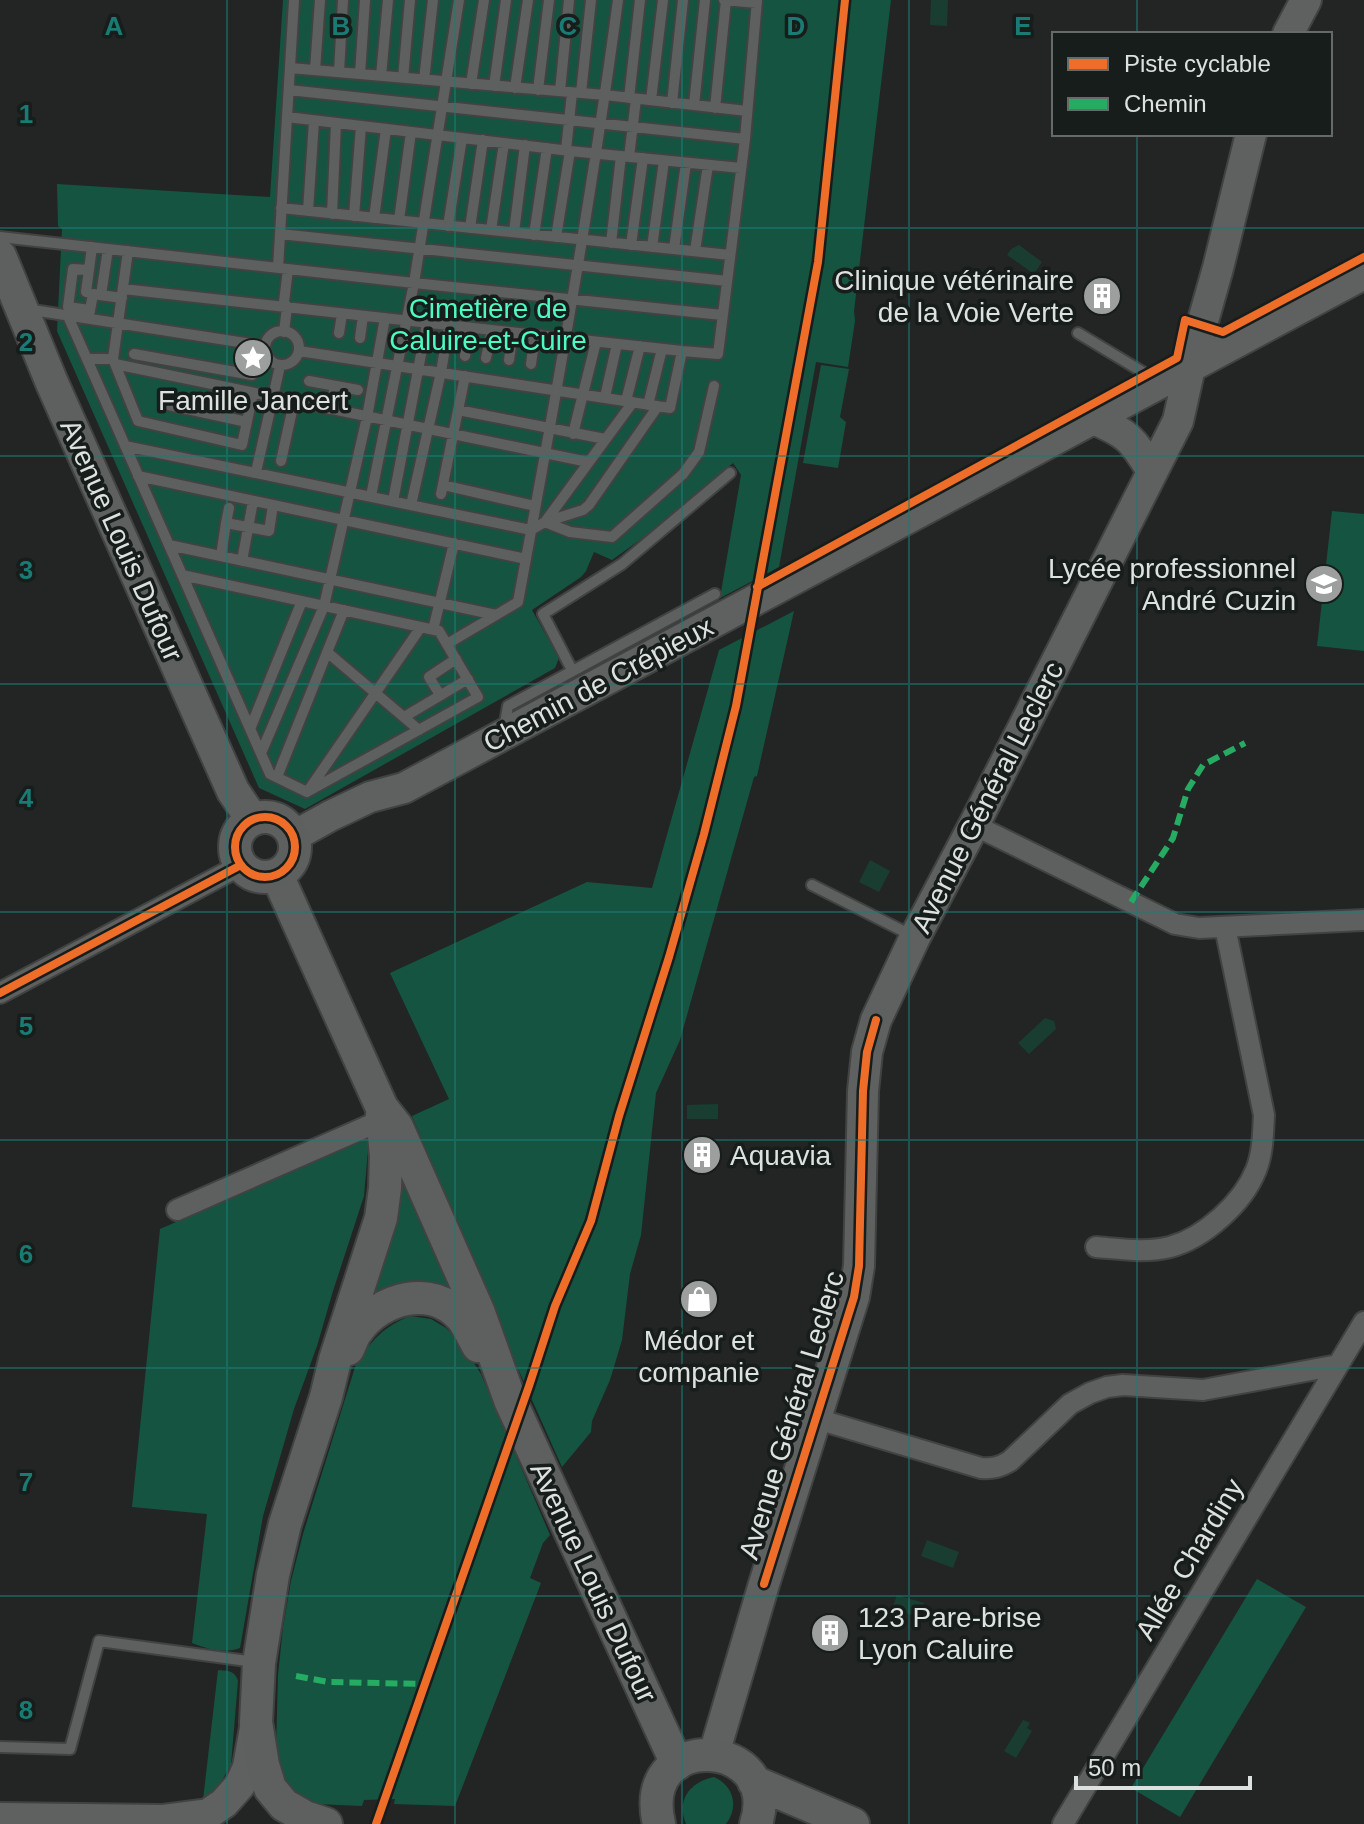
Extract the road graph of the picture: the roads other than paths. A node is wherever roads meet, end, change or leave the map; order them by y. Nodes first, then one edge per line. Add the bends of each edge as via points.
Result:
1 (294, 0) edge
2 (320, 0) edge
3 (343, 0) edge
4 (365, 0) edge
5 (388, 0) edge
6 (410, 0) edge
7 (433, 0) edge
8 (459, 0) edge
9 (484, 0) edge
10 (506, 0) edge
11 (528, 0) edge
12 (549, 0) edge
13 (569, 0) edge
14 (591, 0) edge
15 (618, 0) edge
16 (640, 0) edge
17 (663, 0) edge
18 (683, 0) edge
19 (705, 0) edge
20 (725, 0) edge
21 (1306, 0) edge
22 (757, 2) edge
23 (1289, 32) edge
24 (290, 68) junction
25 (315, 70) junction
26 (339, 72) junction
27 (360, 74) junction
28 (381, 76) junction
29 (403, 78) junction
30 (424, 80) junction
31 (446, 82) junction
32 (471, 84) junction
33 (494, 86) junction
34 (515, 88) junction
35 (289, 90) junction
36 (538, 90) junction
37 (560, 91) junction
38 (576, 93) junction
39 (605, 95) junction
40 (633, 99) junction
41 (651, 100) junction
42 (672, 103) junction
43 (694, 105) junction
44 (442, 106) junction
45 (715, 108) junction
46 (747, 111) junction
47 (287, 117) junction
48 (569, 120) junction
49 (314, 121) junction
50 (336, 123) junction
51 (601, 123) junction
52 (361, 126) junction
53 (633, 127) junction
54 (386, 129) junction
55 (411, 132) junction
56 (437, 136) junction
57 (1251, 136) edge
58 (462, 138) junction
59 (745, 139) junction
60 (483, 140) junction
61 (504, 143) junction
62 (525, 145) junction
63 (547, 148) junction
64 (568, 150) junction
65 (596, 154) junction
66 (625, 157) junction
67 (643, 158) junction
68 (664, 161) junction
69 (686, 163) junction
70 (708, 165) junction
71 (741, 168) junction
72 (281, 208) junction
73 (308, 211) junction
74 (332, 214) junction
75 (354, 216) junction
76 (374, 218) junction
77 (399, 220) junction
78 (423, 223) junction
79 (448, 226) junction
80 (470, 228) junction
81 (491, 230) junction
82 (514, 232) junction
83 (280, 234) junction
84 (534, 235) junction
85 (0, 237) edge
86 (556, 237) junction
87 (582, 240) junction
88 (611, 243) junction
89 (631, 245) junction
90 (92, 247) junction
91 (652, 247) junction
92 (419, 248) junction
93 (108, 249) junction
94 (674, 249) junction
95 (128, 251) junction
96 (695, 251) junction
97 (730, 255) junction
98 (0, 256) edge
99 (578, 265) junction
100 (283, 269) junction
101 (89, 270) junction
102 (1364, 274) edge
103 (727, 281) junction
104 (414, 283) junction
105 (70, 290) junction
106 (93, 294) junction
107 (122, 294) junction
108 (572, 299) junction
109 (287, 307) junction
110 (22, 308) junction
111 (67, 314) junction
112 (90, 314) junction
113 (342, 314) junction
114 (722, 315) junction
115 (363, 316) junction
116 (385, 318) junction
117 (407, 321) junction
118 (118, 323) junction
119 (427, 323) junction
120 (449, 325) junction
121 (470, 328) junction
122 (492, 330) junction
123 (284, 332) junction
124 (339, 333) dead end
125 (513, 333) junction
126 (1078, 333) dead end
127 (535, 335) junction
128 (360, 338) dead end
129 (566, 338) junction
130 (596, 342) junction
131 (617, 344) junction
132 (265, 346) junction
133 (640, 346) junction
134 (662, 349) junction
135 (299, 351) junction
136 (682, 351) junction
137 (134, 354) dead end
138 (465, 356) dead end
139 (486, 358) dead end
140 (87, 359) junction
141 (509, 360) dead end
142 (114, 361) junction
143 (377, 363) junction
144 (531, 364) dead end
145 (280, 366) junction
146 (398, 366) junction
147 (1190, 367) junction
148 (217, 369) junction
149 (418, 369) junction
150 (441, 372) junction
151 (252, 375) dead end
152 (465, 376) junction
153 (309, 381) dead end
154 (1161, 383) junction
155 (214, 385) junction
156 (335, 386) junction
157 (714, 386) dead end
158 (358, 390) dead end
159 (557, 390) junction
160 (253, 393) junction
161 (583, 394) junction
162 (273, 397) junction
163 (605, 397) junction
164 (294, 402) junction
165 (630, 402) junction
166 (169, 405) dead end
167 (653, 405) junction
168 (330, 409) junction
169 (458, 410) junction
170 (367, 417) junction
171 (1093, 419) junction
172 (387, 421) junction
173 (247, 422) junction
174 (407, 425) junction
175 (428, 429) junction
176 (265, 430) junction
177 (550, 430) junction
178 (453, 434) junction
179 (573, 434) junction
180 (287, 436) junction
181 (605, 439) junction
182 (125, 446) junction
183 (545, 453) junction
184 (281, 461) dead end
185 (588, 462) junction
186 (1152, 471) junction
187 (256, 472) junction
188 (730, 473) dead end
189 (138, 476) junction
190 (350, 492) junction
191 (371, 496) junction
192 (253, 501) junction
193 (393, 501) junction
194 (273, 505) junction
195 (411, 505) junction
196 (535, 506) junction
197 (229, 508) dead end
198 (344, 520) junction
199 (545, 522) junction
200 (226, 523) junction
201 (248, 527) junction
202 (531, 530) junction
203 (454, 543) junction
204 (169, 545) junction
205 (221, 556) junction
206 (526, 559) junction
207 (242, 561) junction
208 (182, 575) junction
209 (331, 580) junction
210 (715, 594) dead end
211 (302, 601) junction
212 (439, 603) junction
213 (324, 606) junction
214 (344, 610) junction
215 (496, 615) junction
216 (427, 628) junction
217 (447, 644) junction
218 (327, 652) junction
219 (456, 659) junction
220 (572, 670) junction
221 (468, 679) junction
222 (375, 693) junction
223 (440, 695) junction
224 (404, 717) junction
225 (250, 729) junction
226 (419, 730) junction
227 (503, 735) junction
228 (261, 753) junction
229 (277, 777) junction
230 (307, 792) junction
231 (252, 819) junction
232 (974, 825) junction
233 (294, 836) junction
234 (241, 865) junction
235 (277, 875) junction
236 (812, 885) dead end
237 (1364, 920) edge
238 (1225, 927) junction
239 (915, 937) junction
240 (0, 993) edge
241 (382, 1114) junction
242 (177, 1210) dead end
243 (1096, 1247) dead end
244 (1364, 1322) edge
245 (1338, 1365) junction
246 (326, 1397) junction
247 (510, 1400) junction
248 (817, 1419) junction
249 (259, 1663) junction
250 (256, 1722) junction
251 (0, 1747) edge
252 (714, 1754) junction
253 (677, 1764) junction
254 (754, 1782) junction
255 (0, 1818) edge
256 (44, 1821) edge
257 (763, 1821) edge
258 (169, 1822) edge
259 (326, 1824) edge
260 (659, 1824) edge
261 (853, 1824) edge
262 (1063, 1824) edge

1 - 24 lane
2 - 25 lane
3 - 26 lane
4 - 27 lane
5 - 28 lane
6 - 29 lane
7 - 30 lane
8 - 31 lane
9 - 32 lane
10 - 33 lane
11 - 34 lane
12 - 36 lane
13 - 37 lane
14 - 38 lane
15 - 39 lane
16 - 40 lane
17 - 41 lane
18 - 42 lane
19 - 43 lane
20 - 22 lane
20 - 45 lane
21 - 23 main road
22 - 46 lane
24 - 25 lane
24 - 35 lane
25 - 26 lane
26 - 27 lane
27 - 28 lane
28 - 29 lane
29 - 30 lane
30 - 31 lane
31 - 32 lane
31 - 44 lane
32 - 33 lane
33 - 34 lane
34 - 36 lane
35 - 44 lane
35 - 47 lane
36 - 37 lane
37 - 38 lane
38 - 39 lane
38 - 48 lane
39 - 40 lane
39 - 51 lane
40 - 41 lane
40 - 53 lane
41 - 42 lane
42 - 43 lane
43 - 45 lane
44 - 48 lane
44 - 56 lane
45 - 46 lane
46 - 59 lane
47 - 49 lane
47 - 72 lane
48 - 51 lane
48 - 64 lane
49 - 50 lane
49 - 73 lane
50 - 52 lane
50 - 74 lane
51 - 53 lane
51 - 65 lane
52 - 54 lane
52 - 75 lane
53 - 59 lane
53 - 66 lane
54 - 55 lane
54 - 76 lane
55 - 56 lane
55 - 77 lane
56 - 58 lane
56 - 78 lane
57 - 147 main road, Avenue Général Leclerc
58 - 60 lane
58 - 79 lane
59 - 71 lane
60 - 61 lane
60 - 80 lane
61 - 62 lane
61 - 81 lane
62 - 63 lane
62 - 82 lane
63 - 64 lane
63 - 84 lane
64 - 65 lane
64 - 86 lane
65 - 66 lane
65 - 87 lane
66 - 67 lane
66 - 88 lane
67 - 68 lane
67 - 89 lane
68 - 69 lane
68 - 91 lane
69 - 70 lane
69 - 94 lane
70 - 71 lane
70 - 96 lane
71 - 97 lane
72 - 73 lane
72 - 83 lane
73 - 74 lane
74 - 75 lane
75 - 76 lane
76 - 77 lane
77 - 78 lane
78 - 79 lane
78 - 92 lane
79 - 80 lane
80 - 81 lane
81 - 82 lane
82 - 84 lane
83 - 92 lane
83 - 100 lane
84 - 86 lane
85 - 90 lane
86 - 87 lane
87 - 88 lane
87 - 99 lane
88 - 89 lane
89 - 91 lane
90 - 93 lane
90 - 101 lane
91 - 94 lane
92 - 99 lane
92 - 104 lane
93 - 95 lane
93 - 106 lane
94 - 96 lane
95 - 100 lane
95 - 107 lane
96 - 97 lane
97 - 103 lane
98 - 110 main road, Avenue Louis Dufour
99 - 103 lane
99 - 108 lane
100 - 104 lane
100 - 109 lane
101 - 105 lane via 73,269
101 - 106 lane
102 - 147 main road, Chemin de Crépieux
103 - 114 lane
104 - 108 lane
104 - 117 lane
105 - 106 lane
105 - 112 lane via 68,307
106 - 107 lane
106 - 112 lane
107 - 109 lane
107 - 118 lane
108 - 114 lane
108 - 129 lane
109 - 113 lane
109 - 123 lane
110 - 111 lane
110 - 231 main road, Avenue Louis Dufour via 233,791
111 - 112 lane
111 - 140 lane
112 - 118 lane
113 - 115 lane
113 - 124 lane
114 - 136 lane via 718,354
115 - 116 lane
115 - 128 lane
116 - 117 lane
116 - 143 lane
117 - 119 lane
117 - 146 lane
118 - 132 lane
118 - 142 lane
119 - 120 lane
119 - 149 lane
120 - 121 lane
120 - 150 lane
121 - 122 lane
121 - 138 lane
122 - 125 lane
122 - 139 lane
123 - 132 lane via 269,337
123 - 135 lane via 297,340
125 - 127 lane
125 - 141 lane
126 - 154 lane
127 - 129 lane
127 - 144 lane
129 - 130 lane
129 - 159 lane
130 - 131 lane
130 - 161 lane
131 - 133 lane
131 - 163 lane
132 - 145 lane via 267,357
133 - 134 lane
133 - 165 lane
134 - 136 lane
134 - 167 lane
135 - 143 lane
135 - 145 lane via 295,360
136 - 167 lane via 670,408
137 - 148 lane
140 - 142 lane
140 - 182 lane
142 - 155 lane
142 - 173 lane via 138,421 242,445
143 - 146 lane
143 - 170 lane
145 - 162 lane
146 - 149 lane
146 - 172 lane
147 - 154 main road, Chemin de Crépieux
147 - 186 main road, Avenue Général Leclerc via 1178,421
148 - 151 lane
148 - 155 lane
149 - 150 lane
149 - 174 lane
150 - 152 lane
150 - 175 lane
152 - 159 lane
152 - 169 lane
153 - 156 lane
154 - 171 main road, Chemin de Crépieux
155 - 160 lane
156 - 158 lane
156 - 168 lane
157 - 199 lane via 699,452 683,474 612,537 570,532
159 - 161 lane
159 - 177 lane
160 - 162 lane
160 - 173 lane
161 - 163 lane
161 - 179 lane
162 - 164 lane
162 - 176 lane
163 - 165 lane
164 - 168 lane
164 - 180 lane
165 - 167 lane
165 - 181 lane
166 - 173 lane
167 - 199 lane via 589,505
168 - 170 lane
169 - 177 lane
169 - 178 lane
170 - 172 lane
170 - 190 lane
171 - 186 main road via 1136,445
171 - 227 main road, Chemin de Crépieux
172 - 174 lane
172 - 191 lane
174 - 175 lane
174 - 193 lane
175 - 178 lane
175 - 195 lane
176 - 180 lane
176 - 187 lane
177 - 179 lane
177 - 183 lane
178 - 183 lane
178 - 196 lane via 442,490
179 - 181 lane
180 - 184 lane
181 - 185 lane
182 - 187 lane
182 - 189 lane
183 - 185 lane
183 - 196 lane
185 - 199 lane
186 - 232 main road, Avenue Général Leclerc
187 - 190 lane
188 - 220 lane via 622,564 543,614
189 - 192 lane
189 - 204 lane
190 - 191 lane
190 - 198 lane
191 - 193 lane
192 - 194 lane
192 - 201 lane
193 - 195 lane
194 - 198 lane
194 - 201 lane via 269,531
195 - 202 lane
196 - 202 lane
197 - 200 lane
198 - 203 lane
198 - 209 lane
199 - 202 lane
200 - 201 lane
200 - 205 lane
201 - 207 lane
202 - 206 lane
203 - 206 lane
203 - 212 lane
204 - 205 lane
204 - 208 lane
205 - 207 lane
206 - 215 lane via 518,602
207 - 209 lane
208 - 211 lane
208 - 225 lane
209 - 212 lane
209 - 213 lane
210 - 220 lane
211 - 213 lane
211 - 225 lane
212 - 215 lane
212 - 216 lane
213 - 214 lane
213 - 228 lane
214 - 216 lane
214 - 218 lane
215 - 217 lane
216 - 217 lane via 439,631
216 - 222 lane
217 - 219 lane
218 - 222 lane
218 - 229 lane
219 - 221 lane
219 - 223 lane via 429,677
220 - 227 lane via 508,706
221 - 223 lane
221 - 226 lane via 478,697
222 - 224 lane
222 - 230 lane
223 - 224 lane
224 - 226 lane
225 - 228 lane
226 - 230 lane
227 - 233 main road, Chemin de Crépieux via 404,788 370,797
228 - 229 lane via 270,774
229 - 230 lane
231 - 233 main road via 281,820
231 - 234 main road via 235,840
232 - 238 street via 1175,924
232 - 239 main road, Avenue Général Leclerc
233 - 235 main road via 295,854
234 - 235 main road via 257,876
234 - 240 street
235 - 241 main road
236 - 239 lane
237 - 238 street
238 - 243 street via 1264,1115 1256,1171 1225,1215 1200,1234 1171,1247
239 - 248 main road, Avenue Général Leclerc via 876,1020 867,1052 859,1266 846,1329
241 - 242 street
241 - 246 main road via 386,1156 381,1218
241 - 247 main road via 397,1127 479,1313
244 - 245 street, Allée Chardiny
245 - 248 street via 1203,1390 1107,1387 1070,1404 1010,1461 991,1469
245 - 262 street, Allée Chardiny
246 - 247 main road via 356,1332 392,1302 411,1297 430,1299 461,1318
246 - 249 main road via 285,1524
247 - 253 main road, Avenue Louis Dufour
248 - 252 main road, Avenue Général Leclerc
249 - 250 main road
249 - 251 lane via 99,1641 70,1749
250 - 258 main road via 240,1785 208,1814
250 - 259 main road via 270,1788 284,1805
252 - 253 main road
252 - 254 main road via 730,1758
253 - 260 main road via 658,1792
254 - 257 main road
254 - 261 main road
255 - 256 main road
256 - 258 main road

